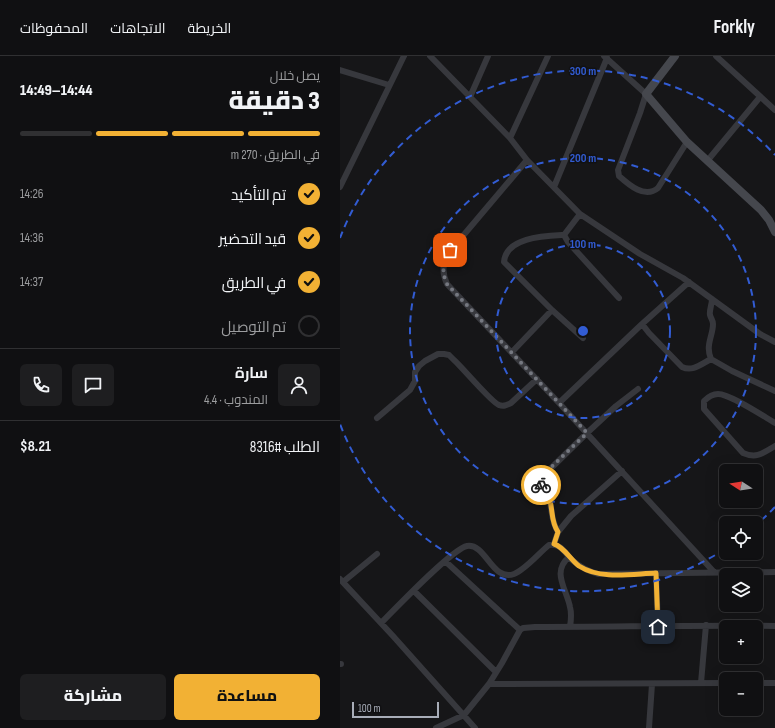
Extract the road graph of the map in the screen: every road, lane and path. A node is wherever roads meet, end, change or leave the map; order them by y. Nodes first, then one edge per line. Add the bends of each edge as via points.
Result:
1 (404, 56) edge
2 (488, 56) edge
3 (548, 56) edge
4 (675, 56) edge
5 (716, 56) edge
6 (433, 57) edge
7 (606, 57) edge
8 (340, 70) edge
9 (389, 85) junction
10 (646, 94) junction
11 (470, 97) junction
12 (760, 97) junction
13 (775, 110) edge
14 (510, 138) junction
15 (686, 142) junction
16 (527, 160) junction
17 (708, 160) junction
18 (340, 187) edge
19 (554, 187) junction
20 (580, 214) junction
21 (775, 232) edge
22 (564, 235) junction
23 (688, 282) junction
24 (619, 298) dead end
25 (712, 299) junction
26 (552, 310) junction
27 (642, 324) junction
28 (583, 338) dead end
29 (775, 342) edge
30 (512, 352) junction
31 (711, 359) junction
32 (537, 379) junction
33 (638, 389) dead end
34 (775, 391) edge
35 (559, 402) junction
36 (377, 418) dead end
37 (775, 423) edge
38 (587, 433) junction
39 (775, 446) edge
40 (622, 471) junction
41 (558, 532) junction
42 (554, 544) junction
43 (376, 554) dead end
44 (569, 557) junction
45 (445, 561) junction
46 (714, 572) junction
47 (775, 572) edge
48 (656, 573) junction
49 (342, 581) edge
50 (414, 591) junction
51 (381, 623) junction
52 (706, 625) junction
53 (775, 626) edge
54 (570, 627) junction
55 (658, 627) junction
56 (520, 630) junction
57 (496, 672) junction
58 (702, 683) junction
59 (719, 683) edge
60 (763, 683) edge
61 (775, 683) edge
62 (489, 684) junction
63 (652, 684) junction
64 (464, 715) junction
65 (436, 728) edge
66 (475, 728) edge
67 (649, 728) edge

1 - 9 street
2 - 11 street
3 - 14 street
4 - 10 street
5 - 12 street
6 - 11 street
7 - 10 street
7 - 19 street
8 - 9 street
9 - 18 street
10 - 15 street
10 - 15 street via 618,170 619,176 641,191 652,192 658,188
11 - 14 street
12 - 13 street
12 - 17 street
14 - 16 street
15 - 17 street
16 - 19 street
16 - 30 street via 450,250 444,264 447,284
17 - 21 street via 761,210
19 - 20 street
20 - 22 street
20 - 23 street
22 - 24 street
22 - 26 street via 523,241 512,247 504,262
23 - 25 street
23 - 27 street
25 - 29 street
25 - 31 street via 710,313 713,325 708,351
26 - 28 street
26 - 30 street
27 - 31 street via 682,367 694,368
27 - 35 street
30 - 32 street
31 - 34 street
32 - 35 street
32 - 36 street via 511,403 506,406 498,405 454,360 438,354 419,366 410,390
33 - 38 street
35 - 38 street
37 - 39 street via 723,395 712,395 704,400 704,409 743,453 752,457
38 - 40 street
38 - 41 street via 540,479 540,484 550,500 552,519
40 - 41 street via 571,516
40 - 46 street
41 - 42 street
42 - 44 street
42 - 45 street via 514,574 502,573 478,548 472,546 462,548
43 - 49 street
44 - 48 street via 587,571 598,574
44 - 54 street via 562,564 560,575 570,608
45 - 50 street
45 - 56 street
46 - 47 street
46 - 48 street
48 - 55 street
49 - 51 street
50 - 51 street
50 - 57 street
51 - 64 street
52 - 53 street
52 - 55 street
52 - 58 street
54 - 55 street
54 - 56 street via 535,627
56 - 57 street
57 - 62 street
58 - 59 street
58 - 63 street
60 - 61 street
62 - 63 street
62 - 64 street
63 - 67 street
64 - 65 street
64 - 66 street

